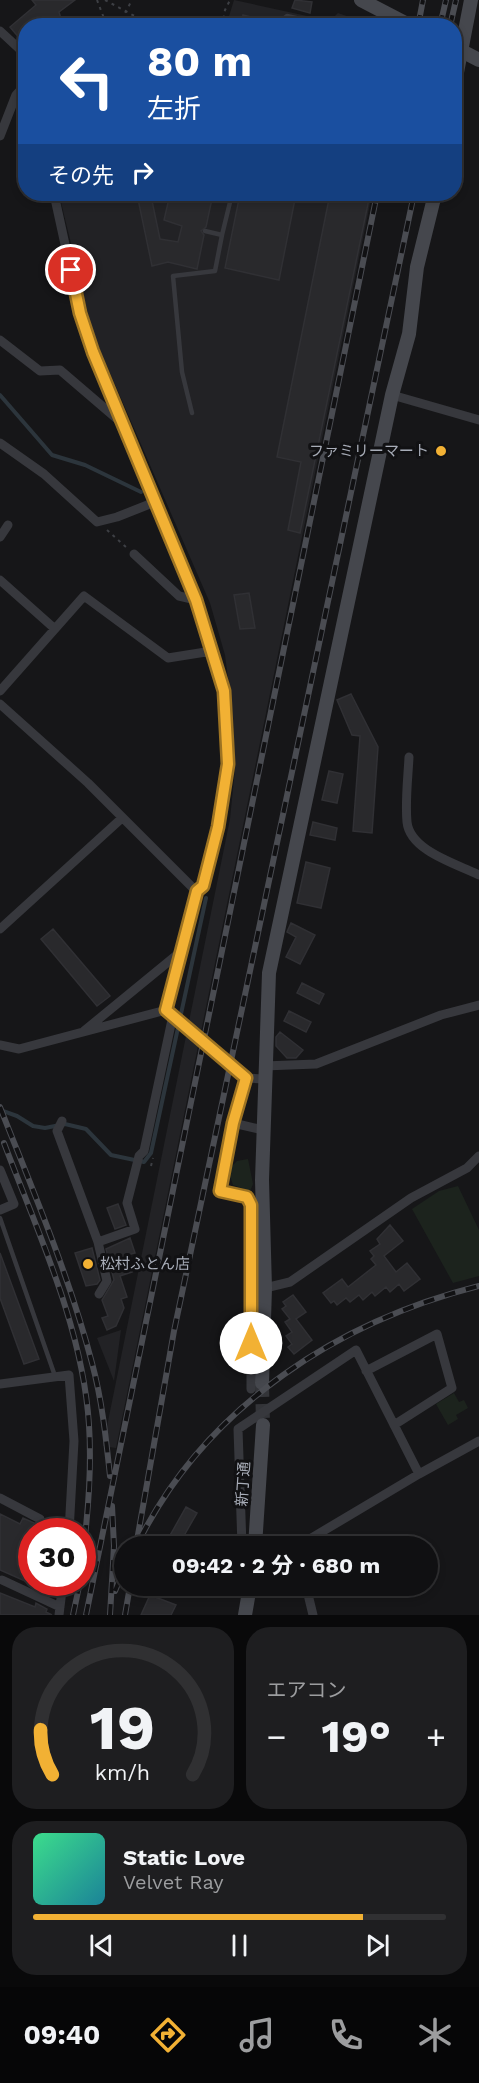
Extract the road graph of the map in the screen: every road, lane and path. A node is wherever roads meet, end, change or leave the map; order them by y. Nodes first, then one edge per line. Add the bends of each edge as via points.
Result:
1 (98, 0) edge
2 (105, 0) edge
3 (132, 0) edge
4 (230, 0) edge
5 (361, 0) edge
6 (471, 0) edge
7 (126, 11) junction
8 (104, 18) edge
9 (122, 18) edge
10 (139, 18) edge
11 (224, 18) edge
12 (395, 18) edge
13 (0, 31) edge
14 (18, 47) edge
15 (462, 47) edge
16 (462, 51) edge
17 (479, 60) edge
18 (18, 94) edge
19 (0, 136) edge
20 (56, 201) edge
21 (230, 201) edge
22 (433, 201) edge
23 (205, 231) dead end
24 (222, 235) junction
25 (0, 340) edge
26 (392, 395) junction
27 (192, 413) dead end
28 (479, 420) edge
29 (123, 424) junction
30 (0, 443) edge
31 (155, 502) junction
32 (97, 522) junction
33 (8, 525) dead end
34 (0, 537) edge
35 (134, 554) joint
36 (0, 580) edge
37 (196, 600) junction
38 (55, 629) junction
39 (212, 651) junction
40 (0, 691) edge
41 (0, 704) edge
42 (409, 757) dead end
43 (122, 818) junction
44 (479, 876) edge
45 (197, 891) junction
46 (0, 929) edge
47 (184, 949) junction
48 (479, 1005) edge
49 (170, 1012) junction
50 (82, 1033) junction
51 (0, 1045) edge
52 (264, 1073) junction
53 (246, 1078) junction
54 (62, 1120) dead end
55 (233, 1123) junction
56 (263, 1130) junction
57 (479, 1156) edge
58 (0, 1170) edge
59 (0, 1210) edge
60 (0, 1218) edge
61 (98, 1242) junction
62 (265, 1288) junction
63 (99, 1294) dead end
64 (366, 1371) junction
65 (55, 1376) junction
66 (0, 1384) edge
67 (256, 1386) joint
68 (263, 1425) tunnel mouth
69 (394, 1425) junction
70 (479, 1441) edge
71 (419, 1474) junction
72 (0, 1498) edge
73 (36, 1518) edge
74 (70, 1518) edge
75 (242, 1536) edge
76 (256, 1536) edge
77 (315, 1536) edge
78 (2, 1580) dead end
79 (61, 1596) edge
80 (248, 1596) edge
81 (308, 1596) edge
82 (59, 1611) edge
83 (245, 1615) edge
84 (313, 1615) edge

1 - 8 path
2 - 7 path
3 - 7 path
4 - 11 path
5 - 12 street
6 - 15 street
7 - 9 path
7 - 10 path
13 - 14 street
16 - 17 street, bridge
18 - 19 street
20 - 29 street via 80,313
21 - 24 lane
22 - 26 street via 417,267 409,333
23 - 24 lane
24 - 27 lane via 215,271 173,276 182,372
25 - 29 street via 40,371 60,370
26 - 28 street
26 - 52 street via 269,973
29 - 31 street
30 - 32 street via 44,474
31 - 32 street
31 - 37 street
32 - 35 path
33 - 34 street
35 - 37 street via 179,596
36 - 38 street
37 - 39 street
38 - 39 street via 84,596 168,658
38 - 40 street
39 - 45 street via 224,691 228,764 218,827 203,886
41 - 43 street
42 - 44 street via 407,824 413,838
43 - 45 street
43 - 46 street
45 - 47 street
47 - 49 street
47 - 50 street
48 - 52 street via 441,1014 316,1064
49 - 50 street
49 - 53 street
49 - 61 street via 144,1152 127,1203 135,1229
50 - 51 street via 19,1049
52 - 53 street
52 - 56 street
53 - 55 street
54 - 61 street via 57,1131
55 - 56 street
55 - 67 street via 220,1191 247,1197 251,1205
56 - 62 street
57 - 62 street via 467,1168 411,1198 290,1282
58 - 59 street via 14,1204
60 - 65 lane
61 - 63 street via 107,1281
62 - 67 street
64 - 69 street
64 - 69 street via 437,1334 452,1388
64 - 75 street via 356,1350 238,1429
65 - 66 street
65 - 74 street via 69,1376 73,1401
68 - 76 street, 新丁通
69 - 71 street
70 - 71 street
71 - 77 street
72 - 73 street
78 - 82 street
79 - 82 street
80 - 83 street
81 - 84 street

